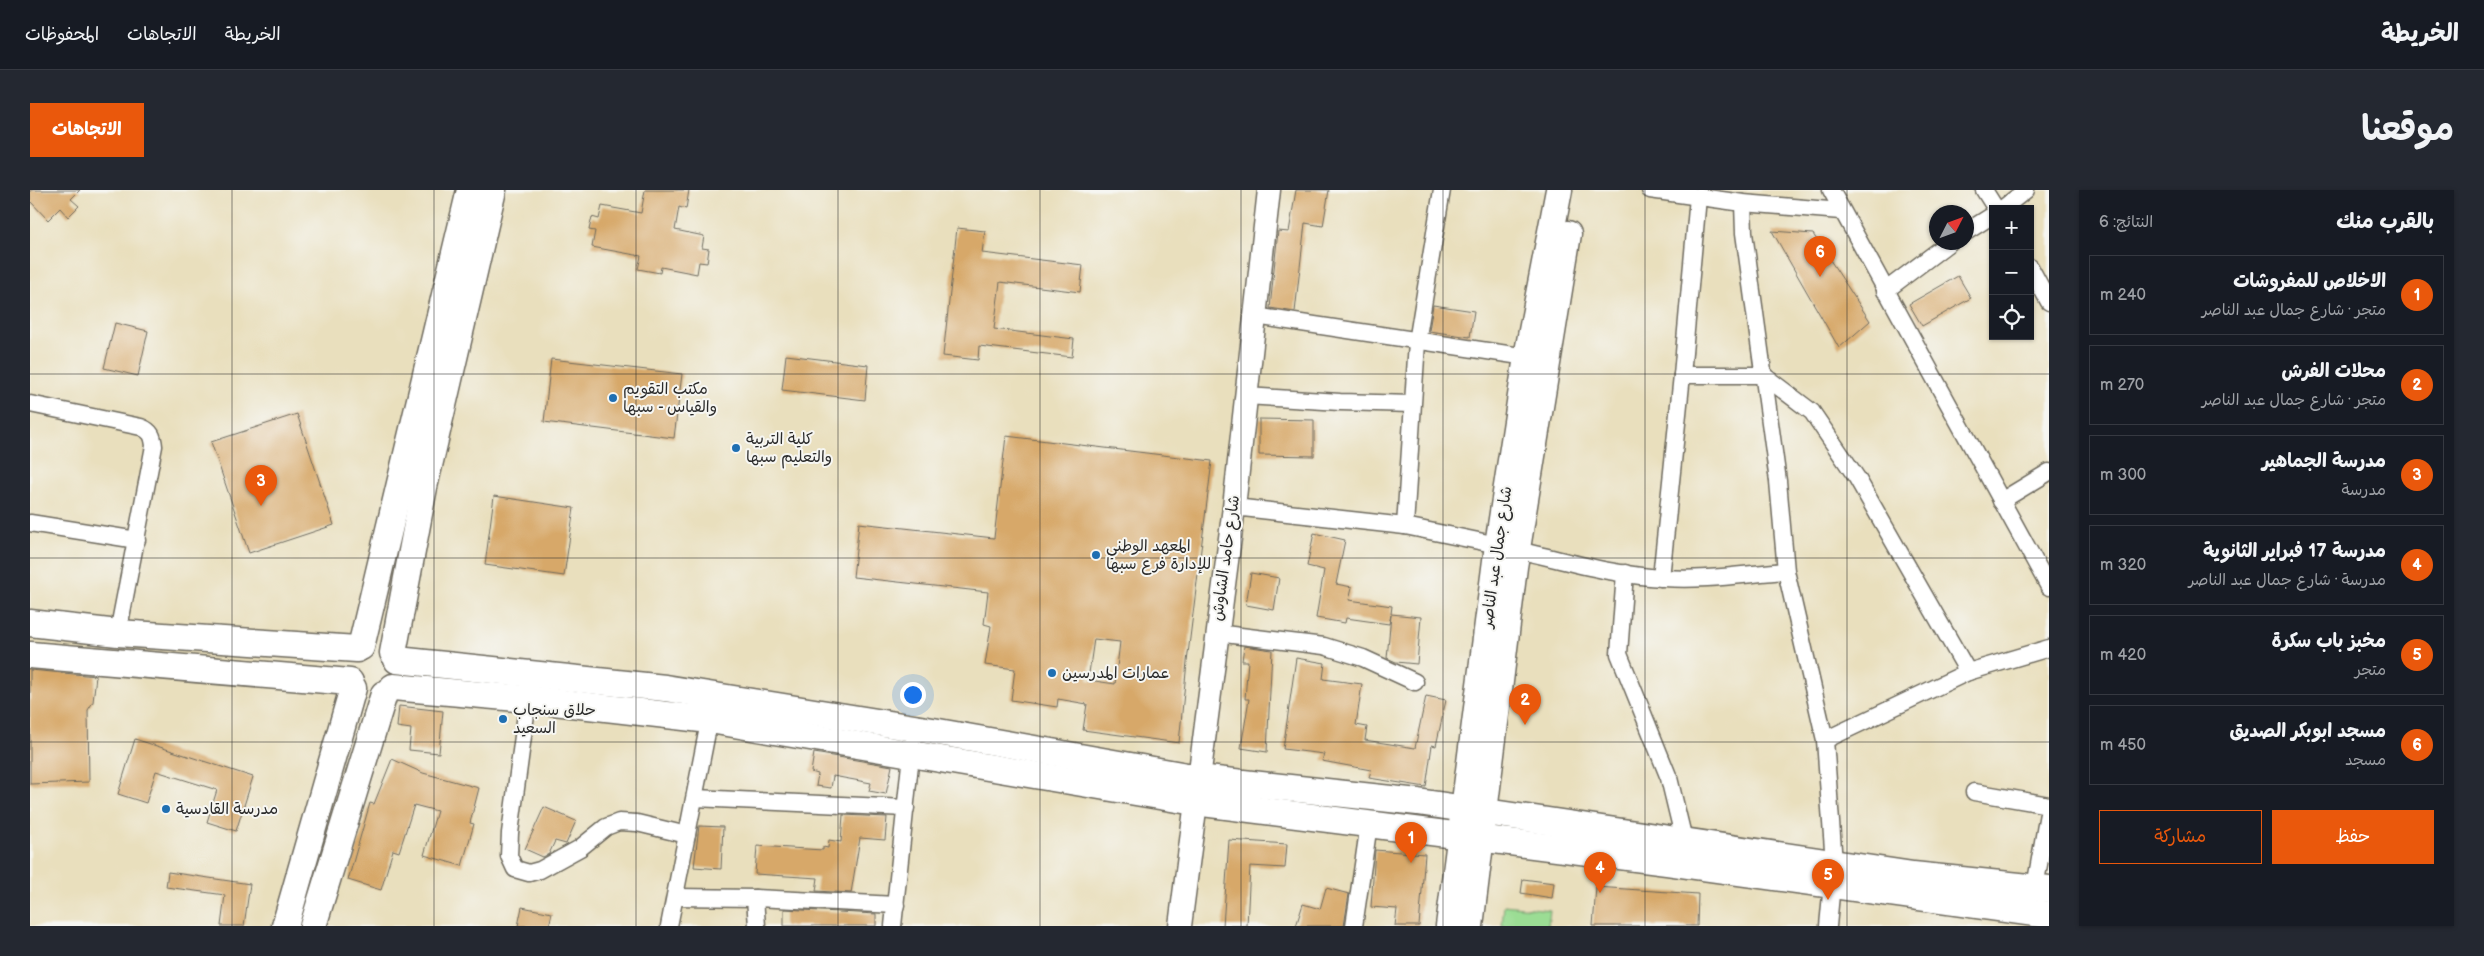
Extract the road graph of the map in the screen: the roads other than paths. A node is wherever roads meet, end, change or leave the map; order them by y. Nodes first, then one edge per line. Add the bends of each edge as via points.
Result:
1 (470, 190) edge
2 (493, 190) edge
3 (1270, 190) edge
4 (1442, 190) edge
5 (1559, 190) edge
6 (1576, 190) edge
7 (1650, 190) edge
8 (1831, 190) edge
9 (1984, 190) edge
10 (2026, 190) edge
11 (1681, 192) edge
12 (1698, 197) junction
13 (1743, 203) junction
14 (1993, 205) edge
15 (2007, 205) edge
16 (1841, 211) junction
17 (1989, 218) edge
18 (1974, 227) edge
19 (1940, 250) edge
20 (2034, 274) edge
21 (1886, 292) junction
22 (2049, 302) edge
23 (1255, 316) junction
24 (1417, 342) junction
25 (1527, 358) junction
26 (1682, 375) junction
27 (1763, 376) junction
28 (1246, 396) junction
29 (30, 404) edge
30 (1412, 404) junction
31 (2049, 472) edge
32 (2001, 501) junction
33 (1234, 507) junction
34 (30, 523) edge
35 (1404, 526) junction
36 (137, 540) junction
37 (1507, 548) junction
38 (1786, 571) junction
39 (1625, 573) junction
40 (1661, 578) junction
41 (2049, 587) edge
42 (30, 623) edge
43 (118, 633) junction
44 (1216, 633) junction
45 (359, 648) junction
46 (2049, 648) edge
47 (30, 655) edge
48 (395, 657) junction
49 (1968, 672) junction
50 (1415, 682) dead end
51 (351, 685) junction
52 (389, 691) junction
53 (528, 699) junction
54 (712, 708) junction
55 (913, 740) junction
56 (1825, 740) junction
57 (1196, 790) junction
58 (1974, 792) dead end
59 (695, 798) junction
60 (2049, 807) edge
61 (906, 808) junction
62 (1474, 810) junction
63 (1369, 824) junction
64 (687, 835) junction
65 (1471, 836) junction
66 (1684, 840) junction
67 (1834, 875) junction
68 (2042, 888) edge
69 (675, 897) junction
70 (755, 898) junction
71 (896, 905) junction
72 (2049, 915) edge
73 (285, 926) edge
74 (313, 926) edge
75 (669, 926) edge
76 (757, 926) edge
77 (894, 926) edge
78 (1180, 926) edge
79 (1354, 926) edge
80 (1449, 926) edge
81 (1470, 926) edge
82 (1828, 926) edge

1 - 45 main road
2 - 48 main road via 424,487
3 - 23 street, شارع حامد الشاوش
4 - 24 street
5 - 25 main road, شارع جمال عبد الناصر
6 - 37 main road, شارع جمال عبد الناصر
7 - 11 street
8 - 16 street
9 - 14 street
10 - 15 street
11 - 12 street
12 - 13 street
12 - 26 street
13 - 16 street
13 - 27 street
16 - 21 street
17 - 18 street
19 - 21 street
20 - 22 street
21 - 32 street
23 - 24 street
23 - 28 street, شارع حامد الشاوش
24 - 25 street
24 - 30 street
25 - 37 main road, شارع جمال عبد الناصر
26 - 27 street
26 - 40 street
27 - 38 street via 1778,481
27 - 49 street via 1812,412 1832,438
28 - 30 street
28 - 33 street, شارع حامد الشاوش
29 - 36 street via 141,427 153,436 154,446
30 - 35 street
31 - 32 street
32 - 41 street
33 - 35 street
33 - 44 street, شارع حامد الشاوش
34 - 36 street
35 - 37 street
36 - 43 street
37 - 39 street
37 - 62 main road, شارع جمال عبد الناصر
38 - 40 street via 1692,579
38 - 56 street
39 - 40 street
39 - 66 street via 1620,654 1669,778
42 - 43 main road
43 - 45 main road
44 - 50 street via 1324,646 1363,658
44 - 57 street, شارع حامد الشاوش
45 - 48 main road via 378,644
45 - 51 main road via 348,664
46 - 49 street
47 - 51 main road
48 - 52 main road via 399,674
48 - 54 main road via 665,688
49 - 56 street
51 - 52 main road via 368,696
51 - 73 main road
52 - 53 main road
52 - 74 main road
53 - 54 main road
53 - 64 street via 510,833 509,856 515,869 529,873 540,870 619,822
54 - 55 main road
54 - 59 street
55 - 57 main road
55 - 61 street
56 - 67 street
57 - 62 main road
57 - 63 main road
57 - 78 street, شارع حامد الشاوش
58 - 60 street
59 - 61 street
59 - 64 street
60 - 68 street
61 - 71 street
62 - 65 main road, شارع جمال عبد الناصر
62 - 66 main road
63 - 65 main road
63 - 79 street
64 - 69 street
65 - 67 main road
65 - 80 main road, شارع جمال عبد الناصر
65 - 81 main road, شارع جمال عبد الناصر
66 - 67 main road
67 - 68 main road via 1913,875
67 - 72 main road
67 - 82 street
69 - 70 street
69 - 75 street
70 - 71 street
70 - 76 street
71 - 77 street

